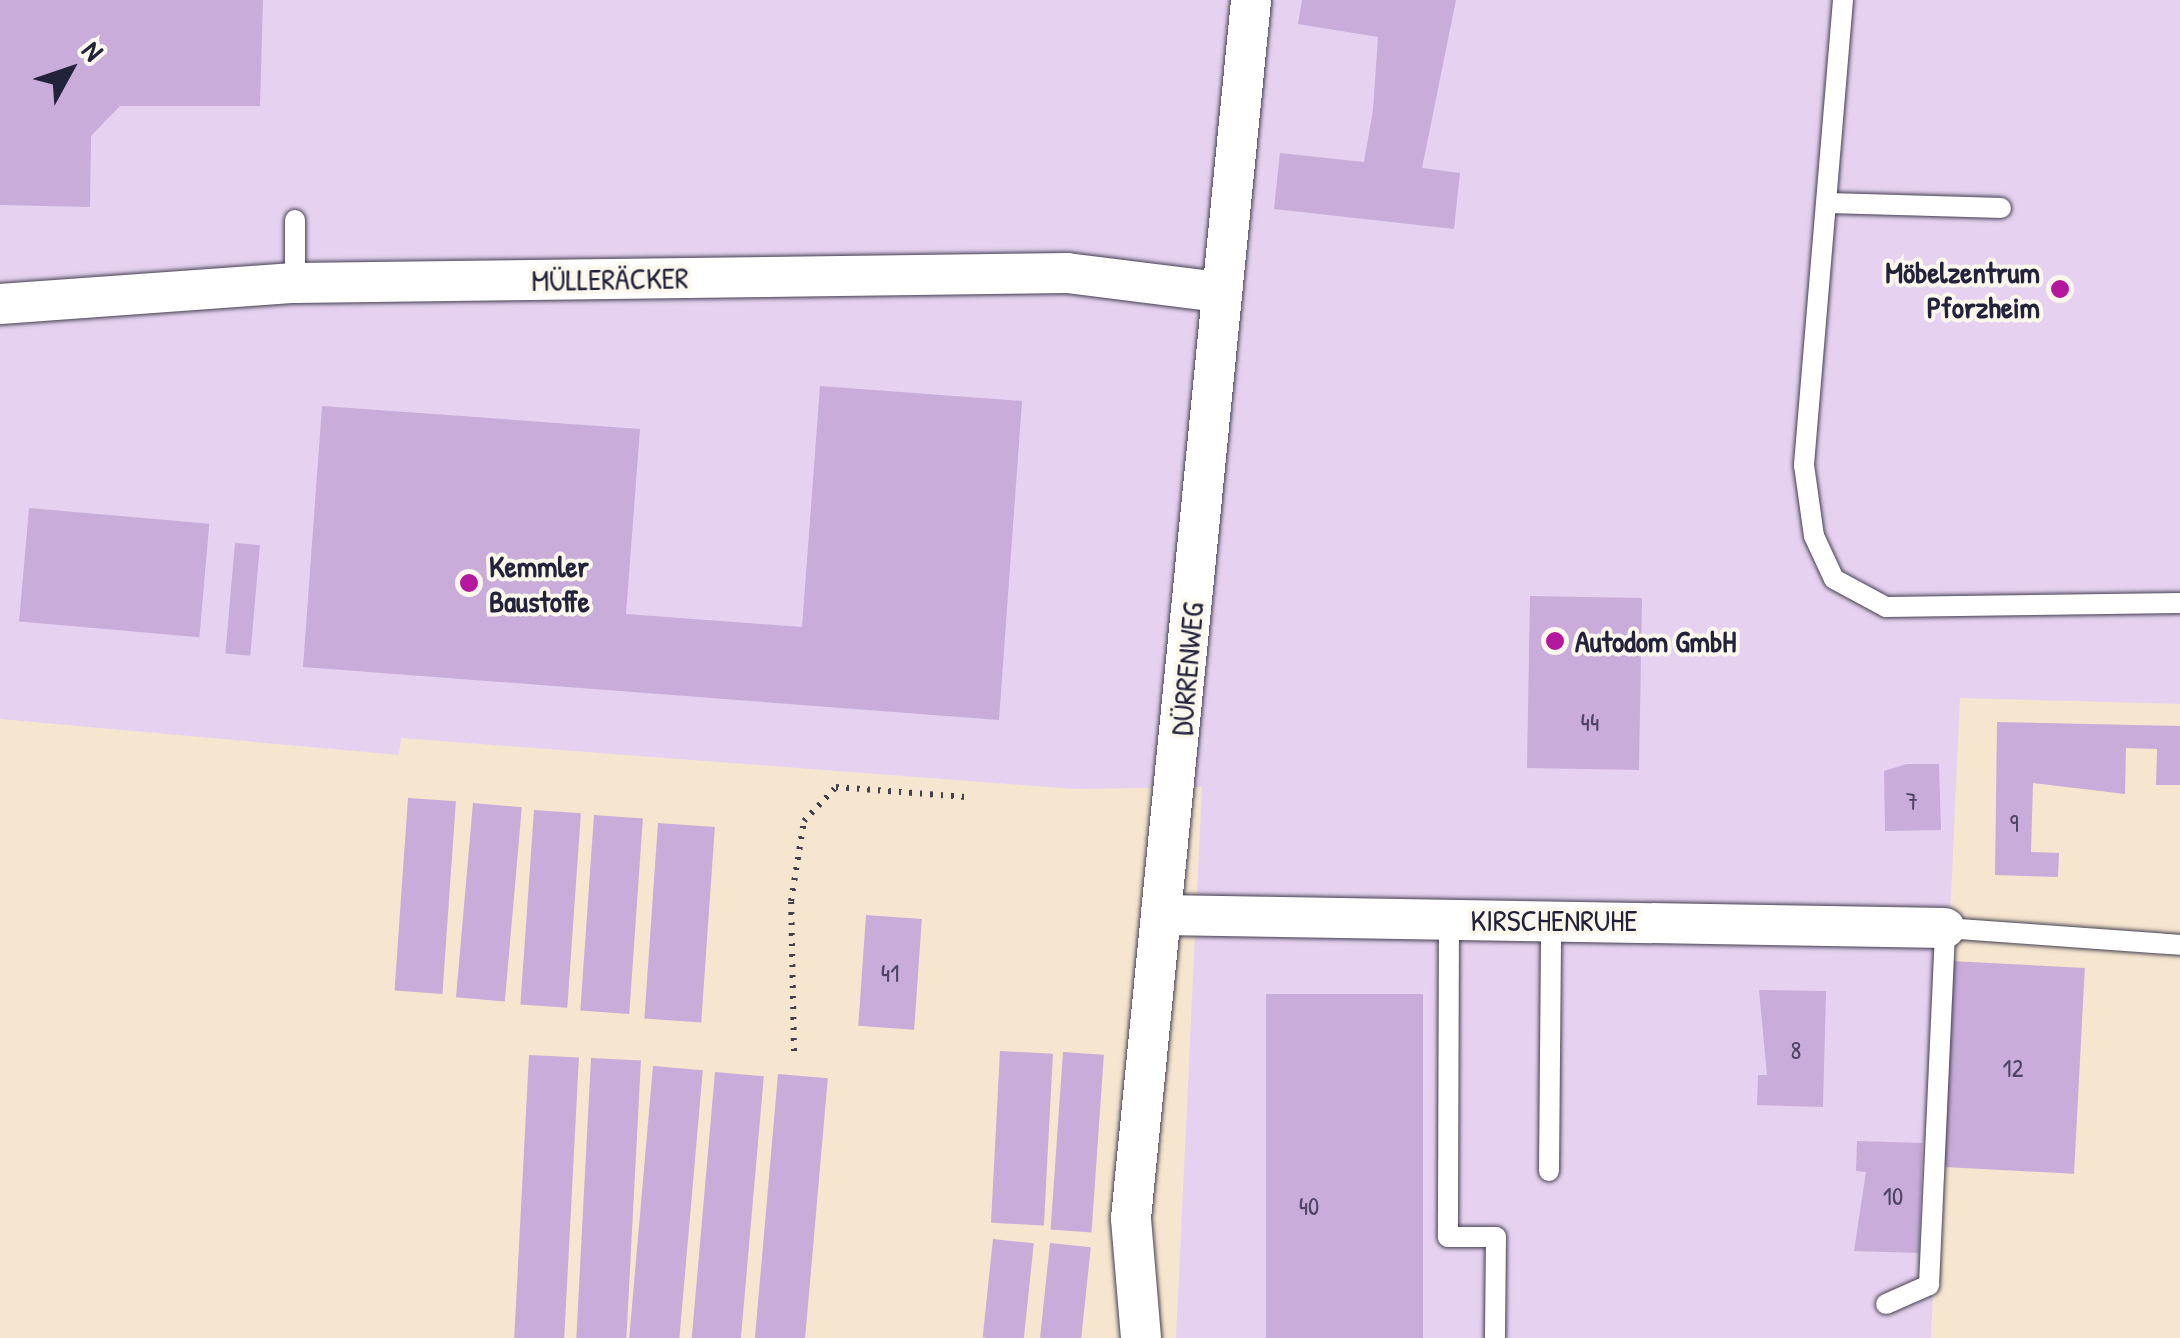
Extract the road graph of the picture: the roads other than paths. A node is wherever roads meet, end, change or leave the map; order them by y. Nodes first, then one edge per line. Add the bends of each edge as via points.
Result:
1 (1251, 0) edge
2 (1843, 0) edge
3 (1830, 203) junction
4 (2001, 208) dead end
5 (295, 220) dead end
6 (295, 283) junction
7 (1220, 292) junction
8 (0, 304) edge
9 (2180, 603) edge
10 (1162, 915) junction
11 (1551, 918) junction
12 (1450, 919) junction
13 (1945, 928) junction
14 (2180, 945) edge
15 (1549, 1172) dead end
16 (1886, 1304) dead end
17 (1141, 1338) edge
18 (1495, 1338) edge

1 - 7 street, DÜRRENWEG
2 - 3 lane
3 - 4 lane
3 - 9 lane via 1804,465 1814,536 1834,578 1886,608
5 - 6 lane
6 - 7 street, MÜLLERÄCKER via 1068,273
6 - 8 street, MÜLLERÄCKER
7 - 10 street, DÜRRENWEG
10 - 12 street, KIRSCHENRUHE
10 - 17 street, DÜRRENWEG via 1131,1218
11 - 12 street, KIRSCHENRUHE
11 - 13 street, KIRSCHENRUHE
11 - 15 lane
12 - 18 lane via 1448,1237 1496,1237
13 - 14 lane
13 - 16 lane via 1929,1284

